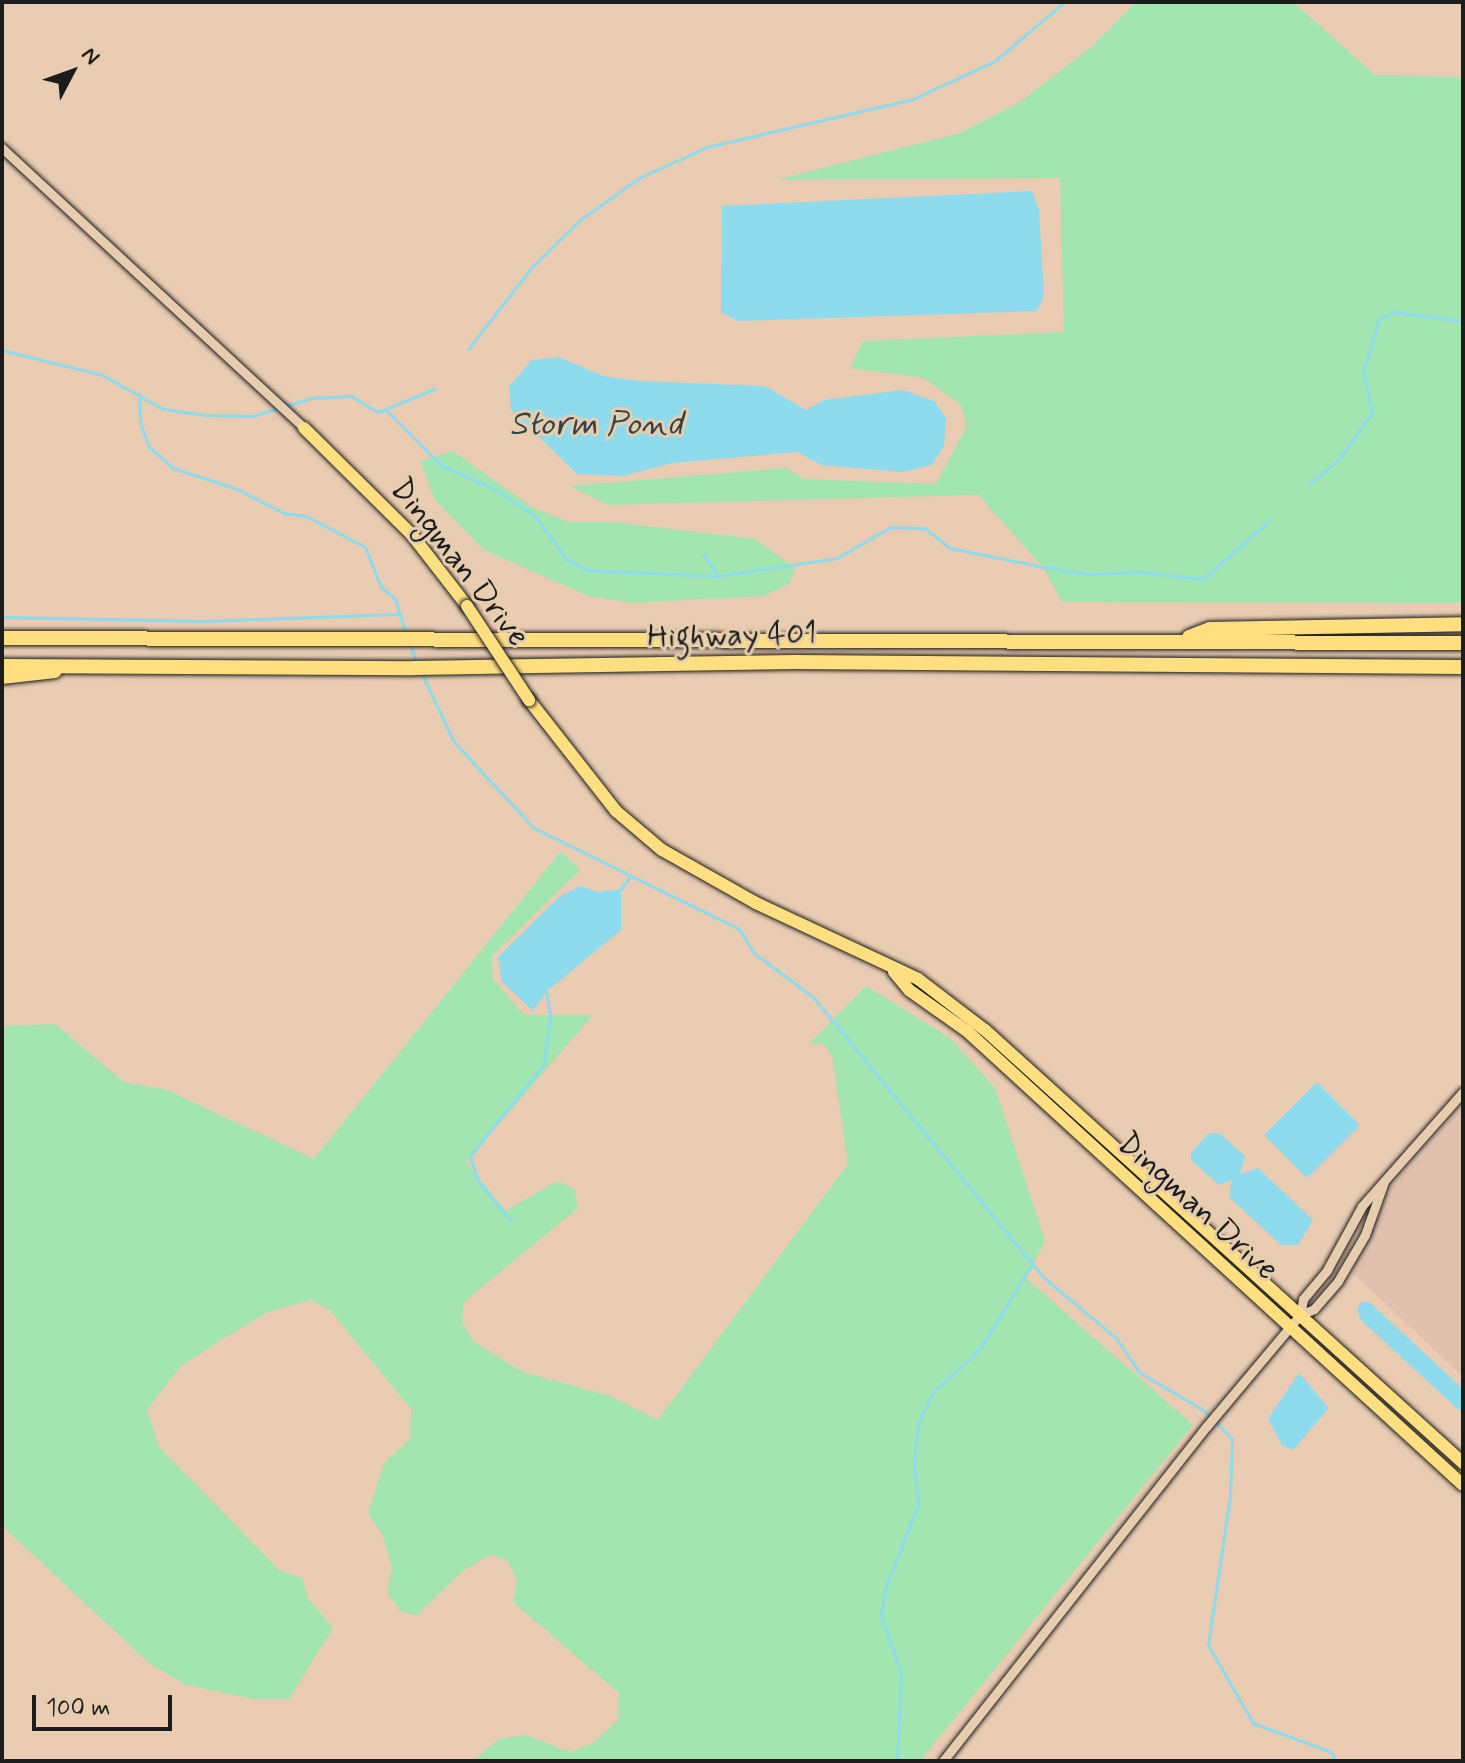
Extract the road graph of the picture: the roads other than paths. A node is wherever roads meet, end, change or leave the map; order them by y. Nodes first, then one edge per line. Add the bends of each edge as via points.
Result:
1 (2, 148) edge
2 (304, 428) joint
3 (1463, 624) edge
4 (2, 638) edge
5 (1182, 640) junction
6 (1463, 643) edge
7 (2, 666) edge
8 (75, 666) junction
9 (1463, 667) edge
10 (2, 677) edge
11 (894, 972) junction
12 (1463, 1092) edge
13 (1384, 1182) junction
14 (1300, 1315) junction
15 (1290, 1327) junction
16 (1463, 1463) edge
17 (1463, 1485) edge
18 (943, 1761) edge

1 - 2 street, Dingman Drive
2 - 11 main road, Dingman Drive, bridge via 412,535 616,811 662,850
3 - 5 highway via 1210,629
4 - 5 highway, Highway 401
5 - 6 highway, Highway 401
7 - 8 highway, Highway 401
8 - 9 highway, Highway 401 via 442,668 794,662
8 - 10 highway via 39,676
11 - 14 main road, Dingman Drive via 929,986 985,1030
11 - 15 main road, Dingman Drive via 909,990 967,1031
12 - 13 street
13 - 14 street via 1362,1206 1327,1270 1303,1299
13 - 14 street via 1350,1263 1314,1309
14 - 15 street
14 - 16 main road, Dingman Drive
15 - 17 main road, Dingman Drive
15 - 18 street

